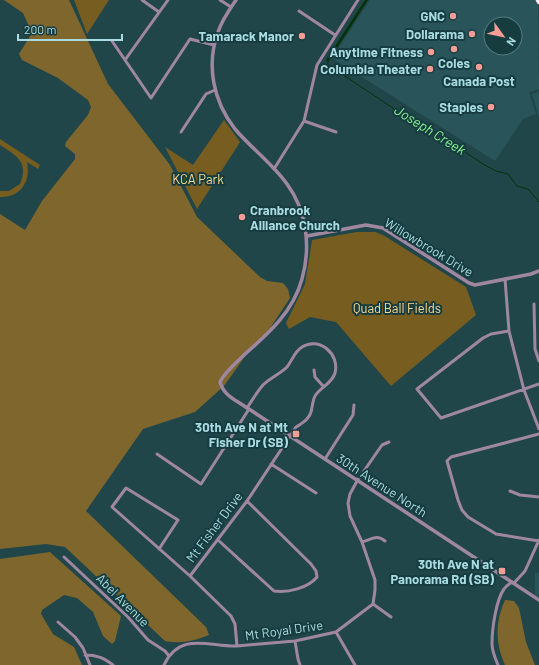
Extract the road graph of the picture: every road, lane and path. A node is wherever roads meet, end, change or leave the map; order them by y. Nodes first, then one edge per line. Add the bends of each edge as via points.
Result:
1 (142, 0) edge
2 (168, 0) edge
3 (220, 0) edge
4 (236, 0) edge
5 (358, 0) edge
6 (231, 7) junction
7 (299, 11) dead end
8 (159, 12) junction
9 (335, 35) junction
10 (112, 41) dead end
11 (214, 45) junction
12 (125, 60) junction
13 (215, 90) junction
14 (304, 121) junction
15 (181, 132) dead end
16 (336, 132) dead end
17 (274, 169) junction
18 (307, 236) junction
19 (539, 271) edge
20 (505, 279) junction
21 (534, 304) dead end
22 (509, 331) junction
23 (539, 361) edge
24 (314, 370) dead end
25 (539, 384) edge
26 (323, 386) junction
27 (524, 390) junction
28 (354, 405) dead end
29 (248, 408) junction
30 (539, 429) edge
31 (539, 434) edge
32 (290, 436) junction
33 (389, 442) dead end
34 (157, 454) dead end
35 (325, 459) junction
36 (271, 464) junction
37 (357, 481) junction
38 (510, 491) dead end
39 (316, 493) dead end
40 (539, 497) edge
41 (247, 501) junction
42 (218, 540) junction
43 (386, 541) dead end
44 (539, 541) edge
45 (362, 542) junction
46 (159, 549) junction
47 (64, 557) dead end
48 (190, 576) junction
49 (513, 583) junction
50 (539, 600) edge
51 (373, 604) junction
52 (392, 616) dead end
53 (58, 622) dead end
54 (336, 632) junction
55 (295, 641) junction
56 (237, 646) junction
57 (85, 655) junction
58 (169, 656) junction
59 (90, 665) edge
60 (113, 665) edge
61 (164, 665) edge
62 (300, 665) edge
63 (355, 665) edge
64 (498, 665) edge

1 - 8 street
2 - 8 street
3 - 6 street
4 - 6 street
5 - 9 street
6 - 11 street via 218,31
7 - 9 street
8 - 12 street
9 - 14 street via 317,65
10 - 12 street
11 - 12 street via 190,39 151,98
11 - 13 street via 212,77
13 - 15 street via 206,94
13 - 17 street via 225,115
14 - 16 street
14 - 17 street
17 - 18 street via 288,184 298,202
18 - 20 street, Willowbrook Drive via 366,225 374,226 383,228 469,283 475,285
18 - 29 street, 30th Avenue North via 302,280 288,311 274,328 222,377 220,382 227,395
19 - 20 street, Willowbrook Drive
20 - 22 street
21 - 23 street via 535,349
22 - 27 street
22 - 27 street via 483,338 417,389 441,418
24 - 26 street via 315,377
25 - 27 street
26 - 29 street, Mt Fisher Drive via 335,373 335,359 322,345 307,345 300,348 283,371 263,385
26 - 32 street, Mt Fisher Drive via 314,398 309,417 296,427
27 - 30 street
28 - 35 street via 353,415
29 - 32 street, 30th Avenue North
29 - 34 street, Mt Fisher Drive via 201,484
31 - 44 street via 451,457 447,461 458,500 468,517 496,534
32 - 35 street, 30th Avenue North
32 - 36 street, Mt Fisher Drive
33 - 37 street via 382,445
35 - 37 street, 30th Avenue North
36 - 39 street
36 - 41 street, Mt Fisher Drive
37 - 45 street via 348,503 350,516
37 - 49 street, 30th Avenue North
38 - 40 street
41 - 42 street, Mt Fisher Drive
41 - 42 street via 311,564 317,577 306,586 281,592 274,591
42 - 48 street, Mt Fisher Drive
43 - 45 street via 377,537
44 - 49 street via 525,571
45 - 51 street via 375,580
46 - 46 street via 178,520 126,488 112,507
46 - 48 street
47 - 58 street, Abel Avenue via 128,617 148,640
48 - 56 street, Mt Fisher Drive via 231,616 236,624
49 - 50 street, 30th Avenue North
49 - 64 street via 504,588 494,621 492,645
51 - 52 street
51 - 54 street, Mt Royal Drive
53 - 57 street via 75,637
54 - 55 street, Mt Royal Drive
54 - 63 street
55 - 56 street, Mt Royal Drive
55 - 62 street
56 - 58 street, Mt Royal Drive via 190,643
57 - 59 street
57 - 60 street via 95,655
58 - 61 street, Mt Royal Drive

